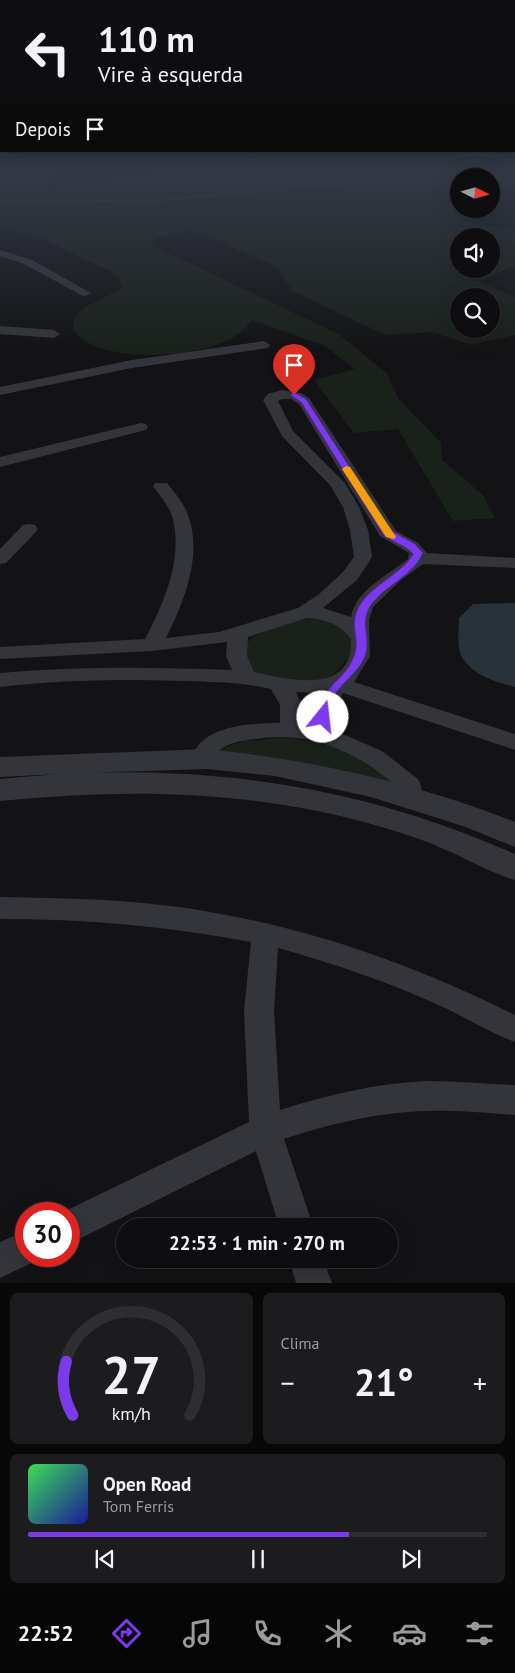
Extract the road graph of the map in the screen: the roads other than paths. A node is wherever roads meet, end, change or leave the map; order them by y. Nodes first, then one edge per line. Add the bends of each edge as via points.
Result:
1 (0, 253) edge
2 (85, 293) dead end
3 (0, 330) edge
4 (54, 334) dead end
5 (264, 345) dead end
6 (0, 392) edge
7 (141, 427) dead end
8 (0, 462) edge
9 (161, 486) dead end
10 (29, 529) dead end
11 (363, 547) junction
12 (415, 552) junction
13 (0, 559) edge
14 (515, 563) edge
15 (305, 612) junction
16 (239, 632) junction
17 (360, 637) junction
18 (152, 645) junction
19 (0, 653) edge
20 (247, 677) junction
21 (0, 680) edge
22 (278, 684) junction
23 (338, 684) junction
24 (288, 730) junction
25 (328, 736) junction
26 (515, 742) edge
27 (0, 767) edge
28 (213, 772) junction
29 (0, 790) edge
30 (410, 798) junction
31 (381, 815) junction
32 (515, 835) edge
33 (515, 868) edge
34 (0, 908) edge
35 (266, 934) junction
36 (515, 1029) edge
37 (515, 1100) edge
38 (265, 1130) junction
39 (293, 1218) edge
40 (80, 1222) edge
41 (15, 1253) edge
42 (0, 1260) edge
43 (309, 1268) edge
44 (314, 1283) edge

1 - 2 street via 28,262
3 - 4 street
5 - 6 street via 124,365
7 - 8 street
9 - 18 street via 180,515 183,548 172,604
10 - 13 street
11 - 12 street via 392,544
11 - 12 street via 345,495 328,472 287,433 270,400 274,396 289,394 302,398 386,532
11 - 15 street via 363,556 350,576
12 - 14 street
12 - 17 street via 369,600 359,616
15 - 16 street
15 - 17 street via 338,618
16 - 18 street via 194,642
16 - 20 street via 235,654
17 - 23 street via 360,655
18 - 19 street
20 - 21 street via 129,673
20 - 22 street
22 - 23 street via 319,687
22 - 24 street via 292,706
23 - 25 street via 323,712
23 - 26 street via 451,718
24 - 25 street
24 - 28 street via 249,732 211,743 206,750
25 - 30 street via 348,742 382,760 410,785
27 - 28 street via 140,760
28 - 29 street
28 - 30 street via 275,766 334,777
28 - 31 street
30 - 31 street via 400,808
30 - 32 street
31 - 33 street via 434,833
34 - 35 street via 92,908 147,912
35 - 36 street via 387,970
35 - 38 street via 259,1011
37 - 38 street via 427,1096 384,1100 318,1113
38 - 39 street
38 - 40 street
41 - 42 street
43 - 44 street

